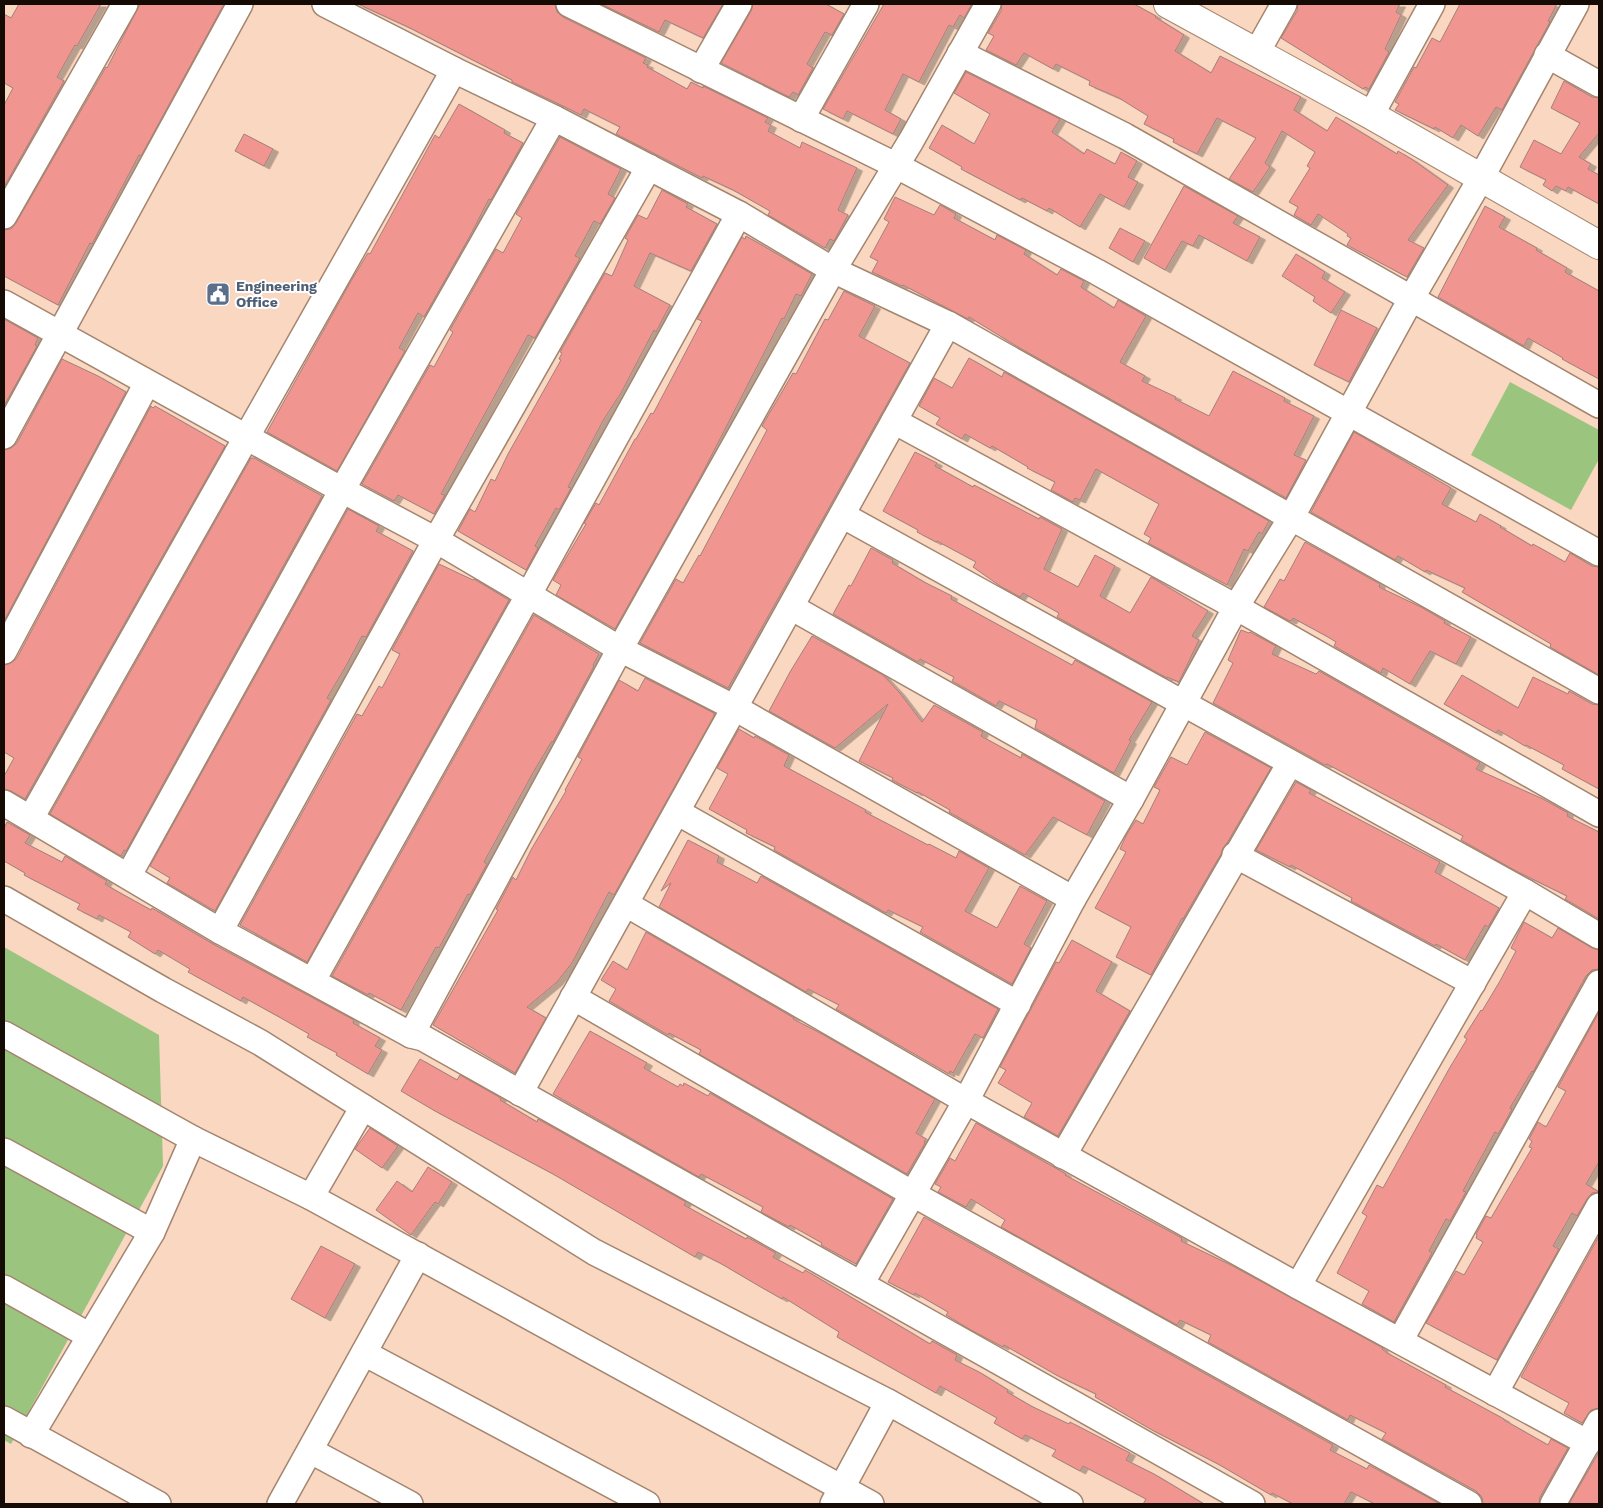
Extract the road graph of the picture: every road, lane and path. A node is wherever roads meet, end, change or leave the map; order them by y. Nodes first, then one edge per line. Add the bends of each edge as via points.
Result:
1 (125, 4) edge
2 (240, 4) edge
3 (325, 4) edge
4 (569, 4) edge
5 (739, 4) edge
6 (866, 4) edge
7 (988, 4) edge
8 (1168, 4) edge
9 (1284, 4) edge
10 (1432, 4) edge
11 (1576, 4) edge
12 (612, 13) edge
13 (1257, 52) junction
14 (960, 53) junction
15 (1547, 55) junction
16 (454, 70) junction
17 (702, 70) junction
18 (1599, 84) edge
19 (1371, 115) junction
20 (554, 118) junction
21 (801, 119) junction
22 (896, 166) junction
23 (649, 167) junction
24 (1481, 178) junction
25 (739, 214) junction
26 (4, 216) edge
27 (1599, 245) edge
28 (833, 270) junction
29 (1411, 299) junction
30 (4, 304) edge
31 (948, 324) junction
32 (60, 335) junction
33 (147, 383) junction
34 (1599, 405) edge
35 (1348, 414) junction
36 (894, 421) junction
37 (4, 436) edge
38 (246, 437) junction
39 (342, 490) junction
40 (842, 515) junction
41 (1291, 518) junction
42 (436, 540) junction
43 (1599, 552) edge
44 (529, 594) junction
45 (791, 607) junction
46 (1236, 607) junction
47 (620, 649) junction
48 (4, 650) edge
49 (1599, 691) edge
50 (1183, 704) junction
51 (735, 708) junction
52 (1290, 762) junction
53 (1131, 799) junction
54 (4, 803) edge
55 (677, 812) junction
56 (1599, 814) edge
57 (31, 818) junction
58 (1235, 855) junction
59 (128, 875) junction
60 (1525, 892) junction
61 (4, 899) edge
62 (1074, 899) junction
63 (626, 904) junction
64 (220, 931) junction
65 (1599, 936) edge
66 (312, 980) junction
67 (1473, 983) junction
68 (1599, 983) edge
69 (573, 997) junction
70 (1018, 1004) junction
71 (4, 1034) edge
72 (411, 1035) junction
73 (520, 1092) junction
74 (966, 1101) junction
75 (363, 1107) junction
76 (193, 1139) junction
77 (4, 1151) edge
78 (1063, 1156) junction
79 (913, 1194) junction
80 (311, 1197) junction
81 (1599, 1206) edge
82 (152, 1232) junction
83 (418, 1255) junction
84 (861, 1284) junction
85 (1298, 1286) junction
86 (4, 1288) edge
87 (90, 1336) junction
88 (1400, 1341) junction
89 (364, 1353) junction
90 (1495, 1393) junction
91 (888, 1402) junction
92 (4, 1419) edge
93 (1593, 1433) edge
94 (31, 1436) junction
95 (311, 1451) junction
96 (837, 1496) edge
97 (158, 1504) edge
98 (280, 1504) edge
99 (410, 1504) edge
100 (647, 1504) edge
101 (871, 1504) edge
102 (1070, 1504) edge
103 (1252, 1504) edge
104 (1469, 1504) edge
105 (1553, 1504) edge

1 - 26 street
2 - 32 street
3 - 16 street
4 - 12 street
5 - 17 street
6 - 21 street
7 - 14 street
8 - 13 street
9 - 13 street
10 - 19 street
11 - 15 street
12 - 17 street
13 - 19 street
14 - 22 street
14 - 29 street via 1124,136
15 - 18 street
15 - 24 street
16 - 20 street
16 - 38 street
17 - 21 street
19 - 24 street
20 - 23 street
20 - 39 street
21 - 22 street
22 - 28 street
22 - 35 street via 1097,272
23 - 25 street
23 - 42 street
24 - 27 street
24 - 29 street
25 - 28 street
25 - 44 street
28 - 31 street
28 - 47 street
29 - 34 street
29 - 35 street
30 - 32 street
31 - 36 street
31 - 41 street
32 - 33 street
32 - 37 street
33 - 38 street
33 - 48 street
35 - 41 street
35 - 43 street
36 - 40 street
36 - 46 street
38 - 39 street
38 - 57 street
39 - 42 street
39 - 59 street
40 - 45 street
40 - 50 street
41 - 46 street
41 - 49 street
42 - 44 street
42 - 64 street
44 - 47 street
44 - 66 street
45 - 51 street
45 - 53 street
46 - 50 street
46 - 56 street
47 - 51 street
47 - 72 street
50 - 52 street
50 - 53 street
51 - 55 street
51 - 62 street
52 - 58 street
52 - 60 street
53 - 62 street
54 - 57 street
55 - 63 street
55 - 70 street
57 - 59 street
58 - 67 street
58 - 78 street
59 - 64 street
60 - 65 street
60 - 67 street
61 - 75 street via 261,1043
62 - 70 street
63 - 69 street
63 - 74 street
64 - 66 street
66 - 72 street
67 - 85 street
68 - 88 street
69 - 73 street
69 - 79 street
70 - 74 street
71 - 76 street
72 - 73 street via 423,1038
73 - 84 street
74 - 78 street
74 - 79 street
75 - 80 street
75 - 91 street via 594,1252
76 - 80 street
76 - 82 street
77 - 82 street
78 - 85 street
79 - 84 street
79 - 104 street
80 - 83 street
81 - 90 street
82 - 87 street
83 - 89 street
83 - 96 street
84 - 103 street
85 - 88 street
86 - 87 street
87 - 94 street
88 - 90 street
89 - 95 street
89 - 100 street
90 - 93 street
91 - 96 street
91 - 102 street
92 - 94 street
93 - 105 street
94 - 97 street
95 - 98 street
95 - 99 street
96 - 101 street

